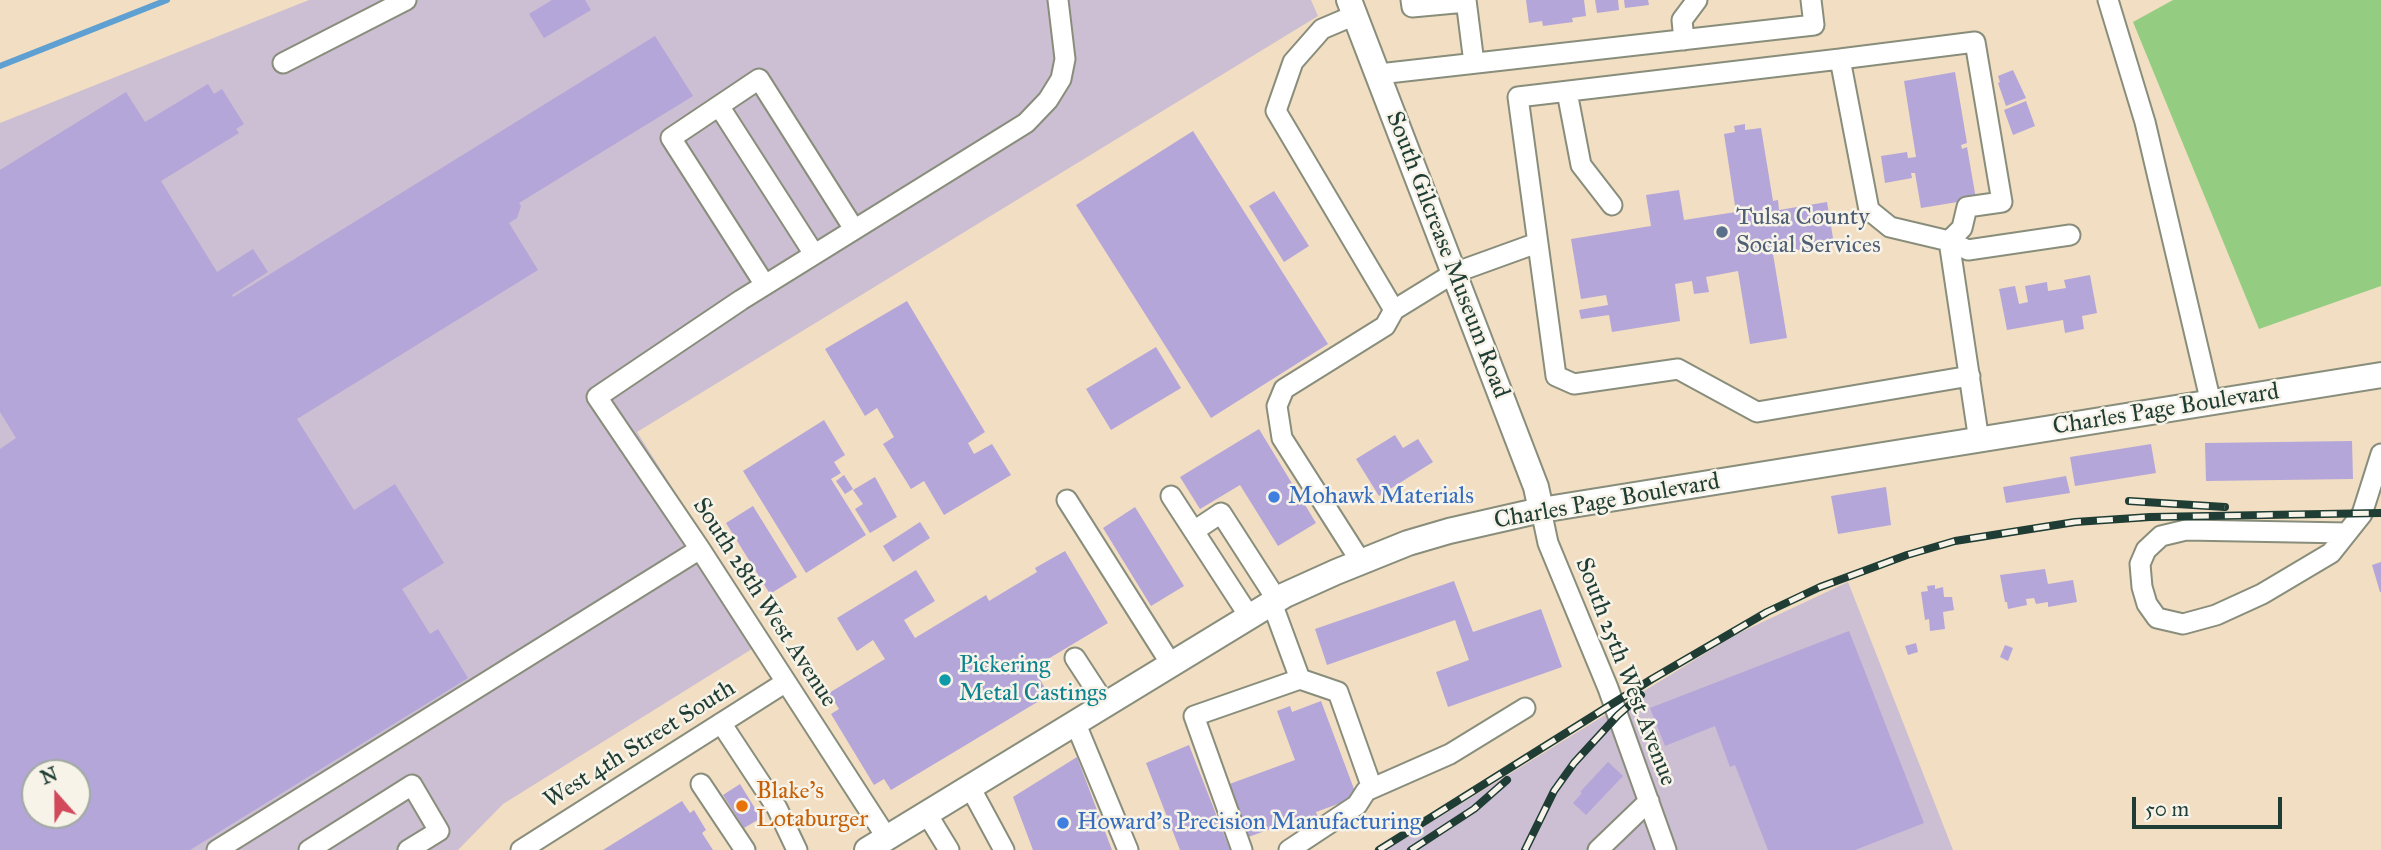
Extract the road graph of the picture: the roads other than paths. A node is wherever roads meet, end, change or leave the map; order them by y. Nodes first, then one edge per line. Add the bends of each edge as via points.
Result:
1 (406, 0) edge
2 (1058, 0) edge
3 (1412, 0) edge
4 (1696, 0) edge
5 (1811, 0) edge
6 (2108, 0) edge
7 (1466, 1) edge
8 (1352, 7) edge
9 (1684, 40) junction
10 (1840, 59) junction
11 (283, 63) dead end
12 (1474, 63) junction
13 (1379, 75) junction
14 (1567, 92) junction
15 (719, 106) junction
16 (1612, 205) dead end
17 (854, 229) junction
18 (2070, 235) dead end
19 (1949, 241) junction
20 (1537, 243) junction
21 (814, 254) junction
22 (1454, 273) junction
23 (765, 285) junction
24 (1394, 310) junction
25 (2381, 375) edge
26 (1970, 376) junction
27 (2211, 402) junction
28 (1979, 441) junction
29 (2381, 454) edge
30 (1171, 495) dead end
31 (1067, 500) dead end
32 (1541, 510) junction
33 (1194, 531) junction
34 (2347, 533) junction
35 (700, 549) junction
36 (1361, 562) junction
37 (1274, 601) junction
38 (1249, 617) junction
39 (1075, 658) dead end
40 (1171, 664) junction
41 (1300, 679) junction
42 (786, 682) junction
43 (1105, 704) junction
44 (1525, 708) dead end
45 (1075, 722) junction
46 (721, 723) junction
47 (701, 784) dead end
48 (970, 787) junction
49 (1372, 788) junction
50 (1649, 801) junction
51 (927, 814) junction
52 (877, 844) edge
53 (217, 850) edge
54 (309, 850) edge
55 (408, 850) edge
56 (521, 850) edge
57 (745, 850) edge
58 (797, 850) edge
59 (949, 850) edge
60 (1003, 850) edge
61 (1128, 850) edge
62 (1242, 850) edge
63 (1289, 850) edge
64 (1598, 850) edge
65 (1666, 850) edge

1 - 11 street
2 - 17 street via 1065,59 1061,79 1048,100 1026,122
3 - 7 street via 1412,7
4 - 9 street via 1682,20
5 - 9 street via 1814,25
6 - 27 street via 2145,122
7 - 12 street
8 - 13 main road, South Gilcrease Museum Road
8 - 24 street via 1322,29 1293,62 1276,111
9 - 12 street
10 - 14 street
10 - 19 street via 1869,210 1891,227
10 - 19 street via 1975,41 2002,202 1967,207 1962,228
12 - 13 street
13 - 22 main road, South Gilcrease Museum Road
14 - 16 street via 1581,165
14 - 20 street via 1518,97
15 - 17 street via 759,79
15 - 21 street
15 - 23 street via 671,138
17 - 21 street
18 - 19 street via 1968,250
19 - 26 street
20 - 22 street
20 - 26 street via 1556,376 1574,384 1678,369 1757,412
21 - 23 street
22 - 24 street
22 - 32 main road, South Gilcrease Museum Road
23 - 35 street, South 28th West Avenue via 597,397
24 - 36 street via 1385,326 1284,389 1277,406 1282,438
25 - 27 main road, Charles Page Boulevard
26 - 28 street
27 - 28 main road, Charles Page Boulevard
28 - 32 main road, Charles Page Boulevard
29 - 34 street via 2362,514
30 - 33 street
31 - 40 street
32 - 36 main road, Charles Page Boulevard via 1449,531
32 - 50 street, South 25th West Avenue via 1548,543
33 - 37 street via 1221,513
33 - 38 street
34 - 34 street via 2331,553 2216,615 2171,623 2157,618 2147,604 2140,565 2146,550 2161,536 2186,530
35 - 42 street, South 28th West Avenue
35 - 53 street
36 - 37 main road, Charles Page Boulevard
37 - 38 main road, Charles Page Boulevard
37 - 41 street
38 - 40 main road, Charles Page Boulevard
39 - 43 street
40 - 43 main road, Charles Page Boulevard
41 - 49 street via 1338,692
41 - 62 street via 1194,716
42 - 46 street, West 4th Street South
42 - 52 street, South 28th West Avenue
43 - 45 main road, Charles Page Boulevard
44 - 49 street via 1450,754
45 - 48 main road, Charles Page Boulevard
45 - 61 street
46 - 56 street, West 4th Street South
46 - 58 street via 777,807
47 - 57 street
48 - 51 main road, Charles Page Boulevard
48 - 60 street
49 - 63 street via 1357,805
50 - 64 street
50 - 65 street, South 25th West Avenue
51 - 52 main road, Charles Page Boulevard
51 - 59 street
54 - 55 street via 412,785 439,831

